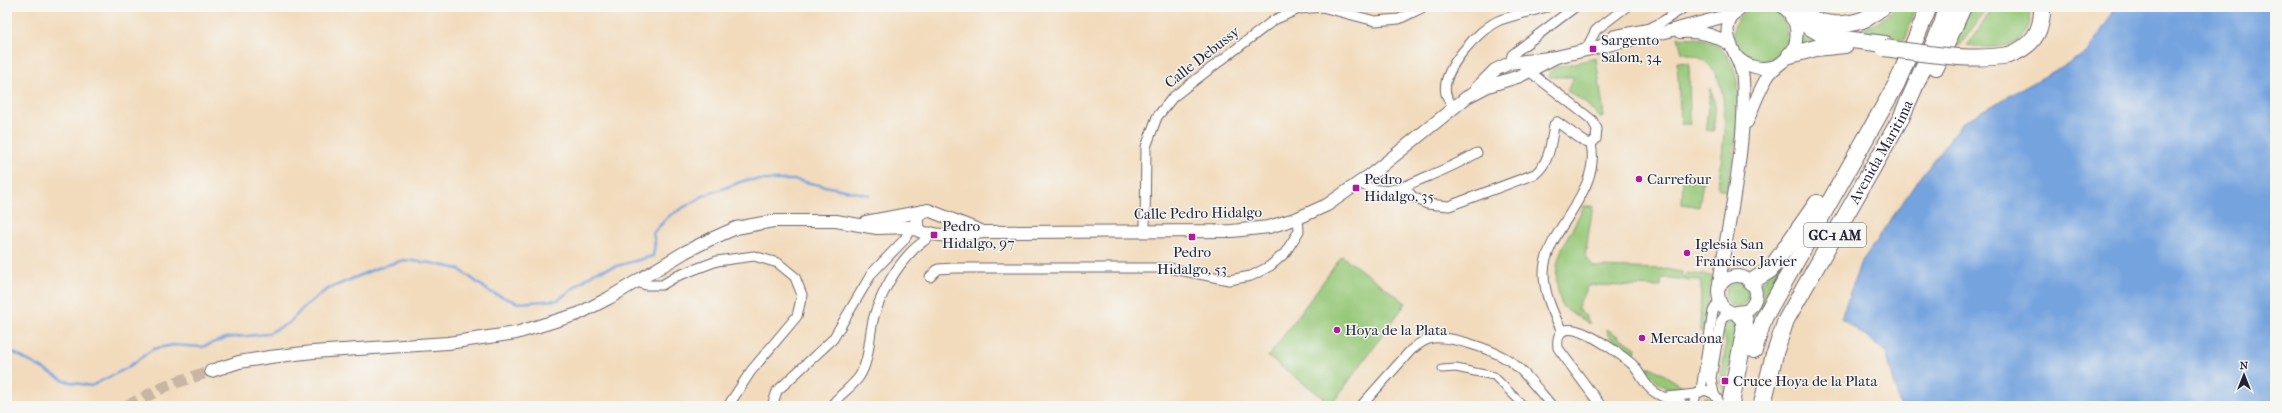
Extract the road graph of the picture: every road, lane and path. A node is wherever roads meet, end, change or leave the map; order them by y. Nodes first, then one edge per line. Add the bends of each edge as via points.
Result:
1 (1424, 7) edge
2 (1547, 7) edge
3 (1575, 7) edge
4 (1626, 7) edge
5 (1685, 7) edge
6 (1882, 7) edge
7 (1888, 7) edge
8 (1929, 7) edge
9 (1947, 7) edge
10 (1963, 7) edge
11 (2037, 7) edge
12 (2042, 7) edge
13 (1737, 10) edge
14 (1789, 10) edge
15 (1812, 29) junction
16 (1665, 32) junction
17 (1885, 46) junction
18 (1591, 48) junction
19 (1732, 49) junction
20 (2008, 53) junction
21 (1556, 57) junction
22 (1787, 58) junction
23 (1513, 63) junction
24 (1536, 68) junction
25 (1495, 70) junction
26 (1502, 82) junction
27 (1467, 97) junction
28 (1453, 107) junction
29 (1901, 118) junction
30 (1871, 129) junction
31 (1744, 130) junction
32 (1591, 144) junction
33 (1477, 153) dead end
34 (1359, 183) junction
35 (1405, 188) junction
36 (924, 211) junction
37 (938, 216) junction
38 (1298, 218) junction
39 (852, 224) junction
40 (920, 228) junction
41 (1145, 230) junction
42 (984, 232) junction
43 (1725, 239) junction
44 (930, 277) dead end
45 (1746, 279) junction
46 (637, 282) junction
47 (1719, 296) junction
48 (1736, 313) junction
49 (1562, 331) junction
50 (1754, 350) joint
51 (1774, 356) joint
52 (1442, 369) dead end
53 (211, 371) tunnel mouth
54 (1698, 392) junction
55 (1714, 394) junction
56 (1663, 397) junction
57 (728, 406) edge
58 (772, 406) edge
59 (831, 406) edge
60 (1361, 406) edge
61 (1524, 406) edge
62 (1552, 406) edge
63 (1601, 406) edge
64 (1687, 406) edge
65 (1693, 406) edge
66 (1717, 406) edge
67 (1730, 406) edge
68 (1741, 406) edge
69 (1762, 406) edge

1 - 41 street, Calle Debussy via 1399,19 1375,20 1322,7 1298,10 1274,20 1173,97 1157,117 1146,147
2 - 28 street via 1499,21 1478,35 1461,52 1447,79 1446,93
3 - 23 street via 1512,55
4 - 18 street via 1596,30
5 - 18 street via 1655,26 1614,35
6 - 14 highway via 1867,18 1827,24
7 - 15 highway via 1882,14 1855,28 1832,31
8 - 30 highway, Avenida Maritima / GC-1 AM via 1896,82
9 - 29 highway, Avenida Maritima / GC-1 AM via 1942,25
10 - 29 highway via 1935,69
11 - 20 highway via 2037,21 2030,37
12 - 20 highway via 2041,22 2034,39 2028,46
13 - 16 street, Calle Pedro Hidalgo
13 - 19 street via 1727,34
14 - 15 highway
14 - 22 street via 1797,37
15 - 17 highway via 1827,37
16 - 18 street, Calle Pedro Hidalgo
16 - 19 street, Calle Pedro Hidalgo via 1694,31 1714,36
17 - 20 highway, bridge via 1975,58 1992,58
17 - 22 highway via 1849,45 1816,48
18 - 21 street, Calle Pedro Hidalgo
19 - 22 street, Calle Pedro Hidalgo via 1741,61 1758,68 1767,68
19 - 31 street via 1743,75
21 - 23 street, Calle Pedro Hidalgo
21 - 24 street, Calle Pedro Hidalgo
22 - 31 street via 1769,75
23 - 24 street
23 - 25 street, Calle Pedro Hidalgo
24 - 26 street, Calle Pedro Hidalgo
24 - 32 street via 1544,84 1592,120 1597,129 1596,139
25 - 26 street via 1496,78
25 - 27 street, Calle Pedro Hidalgo
26 - 27 street, Calle Pedro Hidalgo
27 - 28 street, Calle Pedro Hidalgo
28 - 34 street, Calle Pedro Hidalgo via 1431,128
29 - 51 highway, Avenida Maritima / GC-1 AM via 1786,320
30 - 45 highway via 1843,164 1771,269
30 - 50 highway, Avenida Maritima / GC-1 AM via 1767,312
31 - 43 street
32 - 35 street via 1557,122 1543,168 1518,182 1449,206 1427,204 1413,197
32 - 49 street via 1593,164 1581,195 1546,258 1546,290
33 - 35 street
34 - 35 street via 1370,189
34 - 38 street, Calle Pedro Hidalgo via 1327,205
36 - 37 street via 932,211
36 - 39 street
36 - 40 street via 919,215
37 - 40 street via 939,227
37 - 42 street
38 - 41 street, Calle Pedro Hidalgo via 1269,227 1232,231
38 - 44 street via 1299,231 1285,253 1270,266 1251,276 1229,280 1169,268 954,268 938,269
39 - 40 street via 877,228
39 - 46 street via 812,220 773,221 736,228 685,252
40 - 42 street via 949,236
40 - 58 street via 904,240 872,273 833,339 777,391
40 - 59 street via 925,242 913,250 890,280 873,318 867,359 859,377
41 - 42 street, Calle Pedro Hidalgo
43 - 45 street via 1727,262
43 - 47 street
45 - 47 street via 1729,277 1724,280
45 - 48 street via 1755,287 1755,300 1748,310
46 - 53 street via 578,314 516,333 448,343 291,354 239,362
46 - 57 street via 662,285 677,276 717,262 754,256 778,263 796,277 802,295 797,316 751,371
47 - 48 street via 1726,310
47 - 54 street
48 - 55 street via 1725,316 1720,321 1711,378
48 - 67 highway via 1744,319 1746,330
49 - 56 street via 1580,330 1623,358 1632,365 1651,391
49 - 63 street via 1557,339 1558,348
50 - 68 highway
51 - 69 highway
52 - 61 street via 1456,368 1494,376
54 - 55 street via 1708,390
54 - 56 street
54 - 65 street
55 - 66 street via 1718,400
56 - 64 street
60 - 62 street via 1421,342 1432,338 1446,338 1507,359

